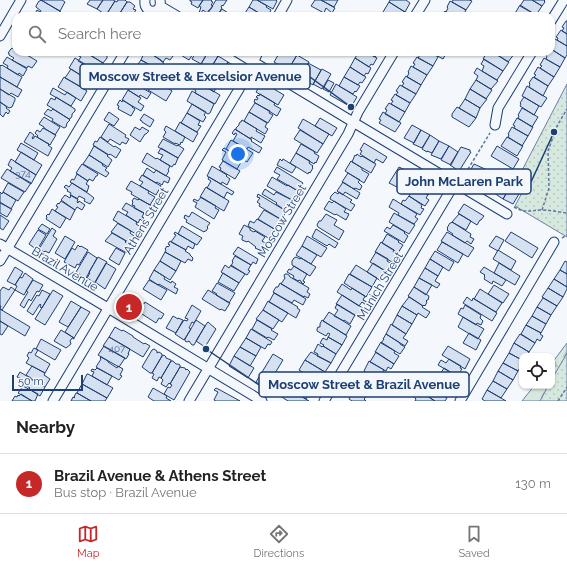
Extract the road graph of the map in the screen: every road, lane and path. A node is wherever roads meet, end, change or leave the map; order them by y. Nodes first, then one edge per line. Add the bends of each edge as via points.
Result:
1 (21, 0) edge
2 (145, 0) edge
3 (287, 0) edge
4 (425, 0) edge
5 (564, 0) edge
6 (160, 3) edge
7 (14, 12) edge
8 (148, 12) edge
9 (152, 12) edge
10 (172, 12) edge
11 (280, 12) edge
12 (418, 12) edge
13 (12, 15) edge
14 (555, 15) edge
15 (0, 36) edge
16 (123, 56) edge
17 (244, 56) edge
18 (256, 56) edge
19 (392, 56) edge
20 (530, 56) edge
21 (254, 62) junction
22 (567, 109) edge
23 (353, 122) junction
24 (495, 124) joint
25 (455, 183) junction
26 (542, 210) junction
27 (520, 211) dead end
28 (567, 213) edge
29 (507, 214) dead end
30 (554, 242) dead end
31 (4, 246) edge
32 (0, 261) edge
33 (108, 308) junction
34 (209, 369) junction
35 (567, 387) edge
36 (53, 401) edge
37 (189, 401) edge
38 (262, 401) edge
39 (324, 401) edge
40 (460, 401) edge
41 (558, 401) edge

1 - 7 street
2 - 8 street
3 - 11 street
4 - 12 street
5 - 14 street
6 - 9 street via 159,8
6 - 10 street
13 - 15 street
16 - 31 street
17 - 21 street
18 - 21 street, Athens Street
19 - 23 street, Moscow Street
20 - 24 street via 498,108
21 - 23 street
21 - 33 street, Athens Street
22 - 26 path via 557,126 548,151 549,188
23 - 25 street
23 - 34 street, Moscow Street
24 - 25 path via 465,174
25 - 29 street
25 - 39 street, Munich Street
26 - 27 path
26 - 28 path
30 - 40 street
31 - 32 street
31 - 33 street, Brazil Avenue
33 - 34 street, Brazil Avenue
33 - 36 street, Athens Street
34 - 37 street, Moscow Street
34 - 38 street, Brazil Avenue
35 - 41 path

